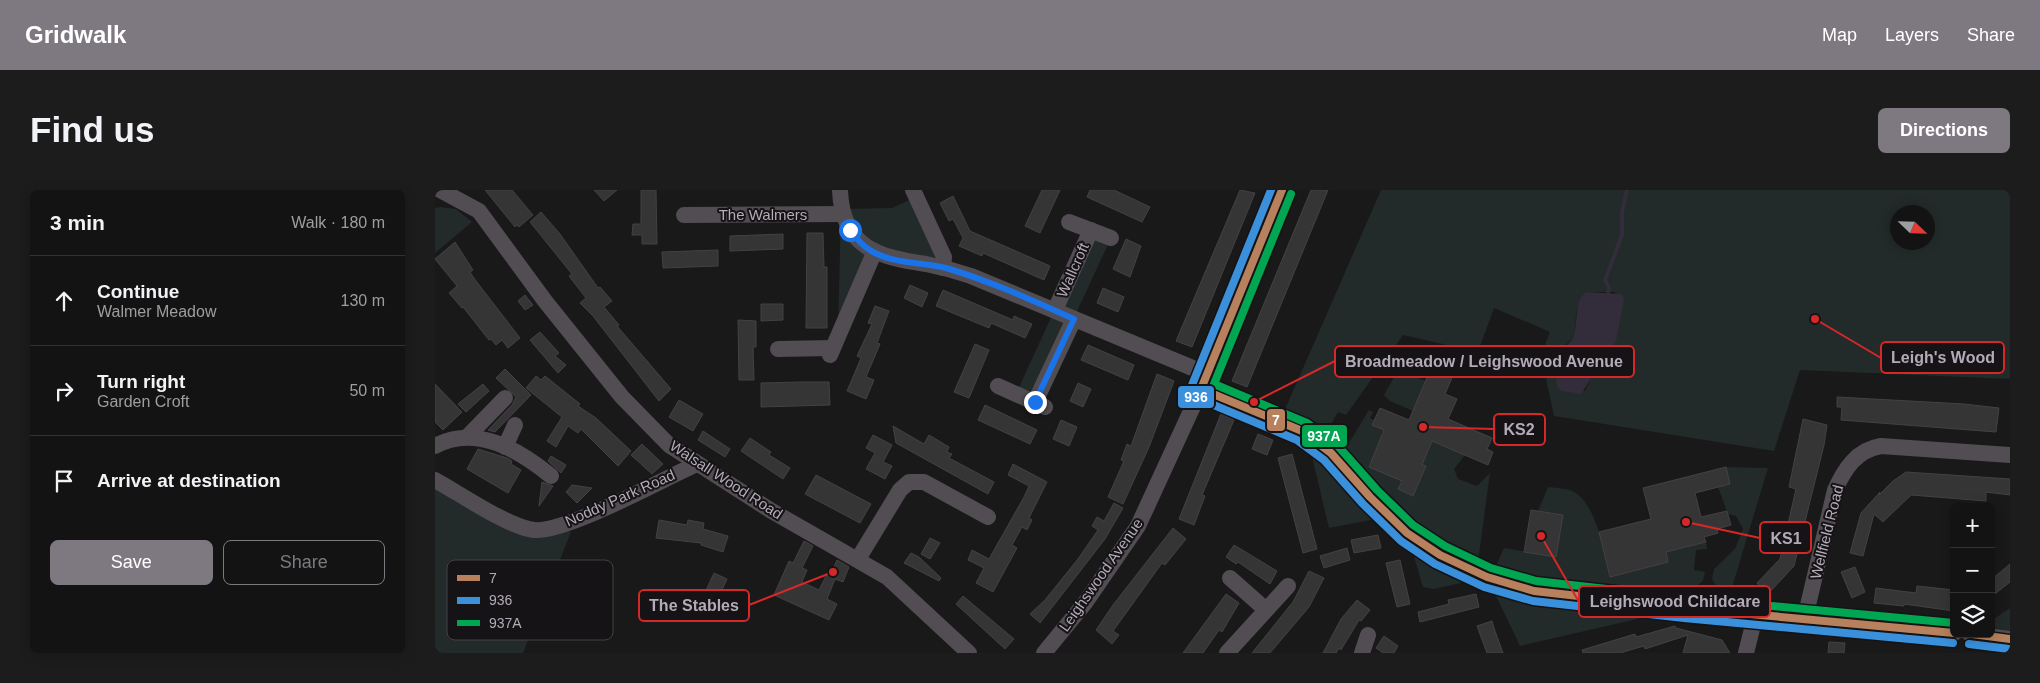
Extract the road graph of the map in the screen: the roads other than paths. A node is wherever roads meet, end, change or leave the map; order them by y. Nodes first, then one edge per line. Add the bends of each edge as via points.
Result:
1 (440, 190) edge
2 (840, 190) edge
3 (1282, 190) edge
4 (912, 196) edge
5 (435, 198) edge
6 (461, 200) junction
7 (843, 214) junction
8 (684, 215) dead end
9 (1069, 222) dead end
10 (1091, 230) junction
11 (1111, 238) dead end
12 (874, 253) junction
13 (943, 268) junction
14 (1055, 310) junction
15 (1074, 319) junction
16 (778, 349) dead end
17 (1204, 381) junction
18 (998, 386) dead end
19 (505, 398) dead end
20 (515, 425) dead end
21 (467, 437) junction
22 (435, 446) edge
23 (505, 447) junction
24 (2010, 455) edge
25 (697, 464) junction
26 (551, 476) dead end
27 (435, 480) edge
28 (988, 517) dead end
29 (858, 559) junction
30 (1230, 578) dead end
31 (1288, 586) dead end
32 (1265, 609) junction
33 (1756, 614) junction
34 (1805, 618) junction
35 (1950, 632) edge
36 (1368, 635) dead end
37 (1995, 637) edge
38 (2010, 639) edge
39 (969, 653) edge
40 (1045, 653) edge
41 (1227, 653) edge
42 (1362, 653) edge
43 (1746, 653) edge

1 - 6 street, Walsall Wood Road
2 - 7 street
3 - 17 street, Leighswood Avenue
4 - 13 street via 944,257
5 - 6 street, Walsall Wood Road
6 - 25 street, Walsall Wood Road via 479,210 545,301 623,397 669,445
7 - 8 street, The Walmers
7 - 12 street via 855,237
9 - 10 street, Wallcroft
10 - 11 street, Wallcroft
10 - 14 street, Wallcroft
12 - 13 street
12 - 16 street via 831,351
13 - 14 street via 1000,286
14 - 15 street
15 - 17 street
15 - 18 street via 1040,405
17 - 33 street via 1302,431 1331,453 1407,533 1440,555 1487,577 1535,591
17 - 40 street, Leighswood Avenue via 1138,526 1085,603
19 - 21 street
20 - 23 street
21 - 22 street
21 - 23 street
23 - 26 street via 527,457
24 - 34 street, Wellfield Road via 1881,446 1860,454 1842,474 1835,490
25 - 27 street, Noddy Park Road via 581,519 534,530 511,522
25 - 29 street, Walsall Wood Road via 770,510
28 - 29 street via 924,482 909,482 900,490
29 - 39 street, Walsall Wood Road via 887,577
30 - 32 street
31 - 32 street
32 - 41 street
33 - 34 street
33 - 43 street
34 - 35 street
36 - 42 street
37 - 38 street

